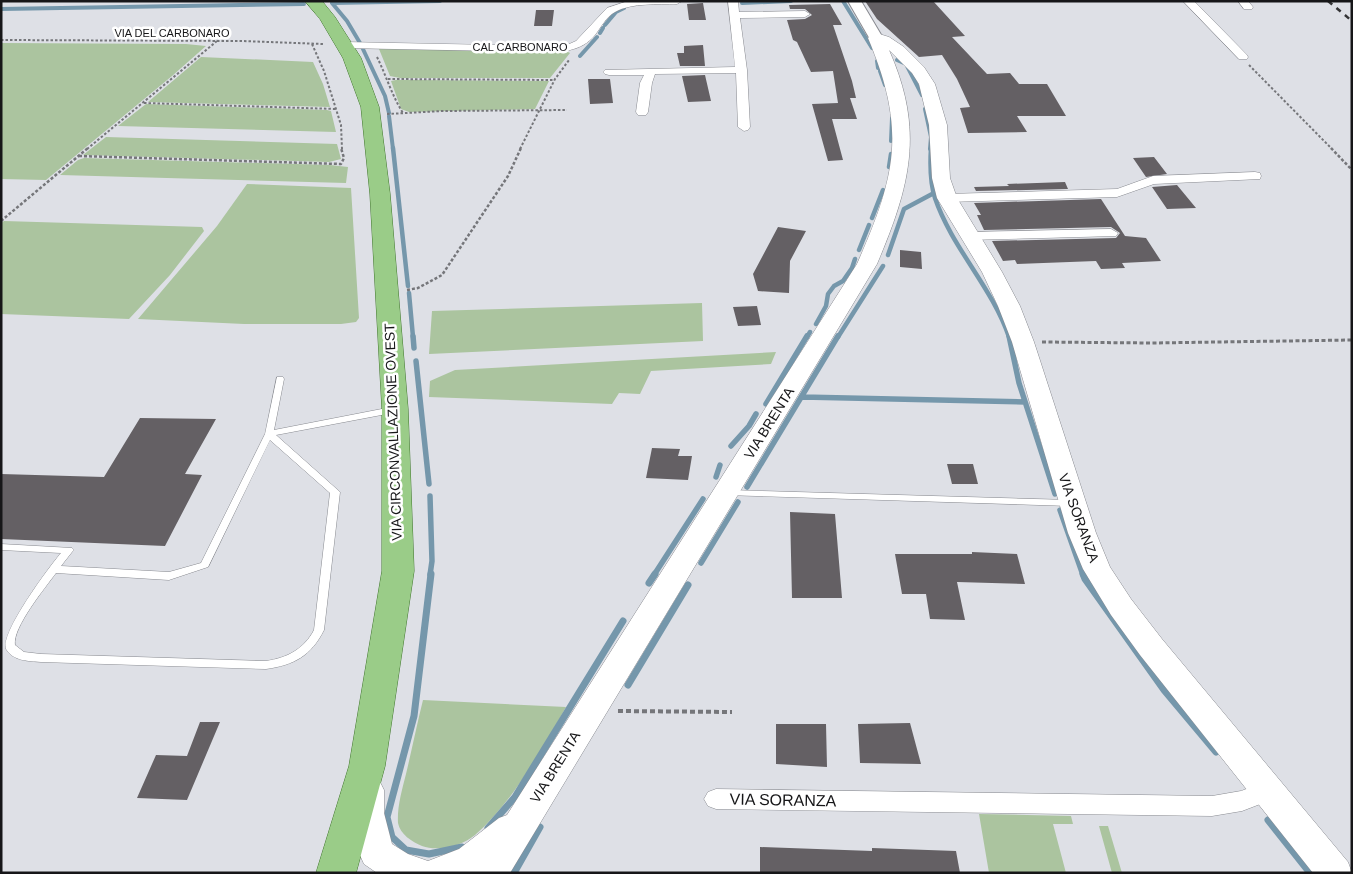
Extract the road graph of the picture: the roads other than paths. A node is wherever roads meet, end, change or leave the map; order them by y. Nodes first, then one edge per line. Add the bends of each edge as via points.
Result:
1 (313, 1) edge
2 (677, 1) edge
3 (733, 1) edge
4 (854, 1) edge
5 (1188, 1) edge
6 (805, 14) dead end
7 (736, 15) junction
8 (876, 38) junction
9 (343, 43) junction
10 (1243, 57) road end
11 (741, 70) junction
12 (609, 72) dead end
13 (651, 72) junction
14 (642, 112) dead end
15 (744, 127) dead end
16 (1255, 176) dead end
17 (947, 198) junction
18 (1111, 233) dead end
19 (968, 236) junction
20 (280, 379) dead end
21 (395, 409) junction
22 (269, 434) junction
23 (725, 493) junction
24 (1072, 503) junction
25 (1, 547) edge
26 (53, 569) junction
27 (366, 766) junction
28 (1268, 791) junction
29 (716, 799) dead end
30 (522, 819) junction
31 (336, 873) edge
32 (418, 873) edge
33 (439, 873) edge
34 (491, 873) edge
35 (1335, 873) edge

1 - 9 main road, VIA CIRCONVALLAZIONE OVEST
2 - 9 street, CAL CARBONARO via 618,6 607,12 586,41 573,47
3 - 7 street
4 - 8 street, VIA BRENTA
5 - 10 street
6 - 7 street
7 - 11 street
8 - 17 main road, VIA SORANZA via 899,50 927,84 938,125 941,178
8 - 23 main road, VIA BRENTA via 895,82 903,127 900,169 892,205 862,273
9 - 21 main road, VIA CIRCONVALLAZIONE OVEST via 362,81 370,107 380,194
11 - 13 street
11 - 15 street
12 - 13 street
13 - 14 street
16 - 17 street via 1153,180 1117,193
17 - 19 main road, VIA SORANZA
18 - 19 street
19 - 24 main road, VIA SORANZA via 998,284 1023,342
20 - 22 lane
21 - 22 lane
21 - 27 main road, VIA CIRCONVALLAZIONE OVEST via 398,571
22 - 26 lane via 205,566 169,576
22 - 26 lane via 335,492 319,630 305,651 279,664 21,656 10,647 9,640 15,624
23 - 24 lane
23 - 30 main road, VIA BRENTA
24 - 28 main road, VIA SORANZA via 1097,569 1120,607
25 - 26 lane via 69,550
27 - 31 main road, VIA CIRCONVALLAZIONE OVEST
27 - 32 main road via 367,813 377,852 399,868
28 - 29 street, VIA SORANZA via 1242,801 1212,806
28 - 35 main road, VIA SORANZA
30 - 33 main road, VIA BRENTA via 472,860
30 - 34 main road, VIA BRENTA

